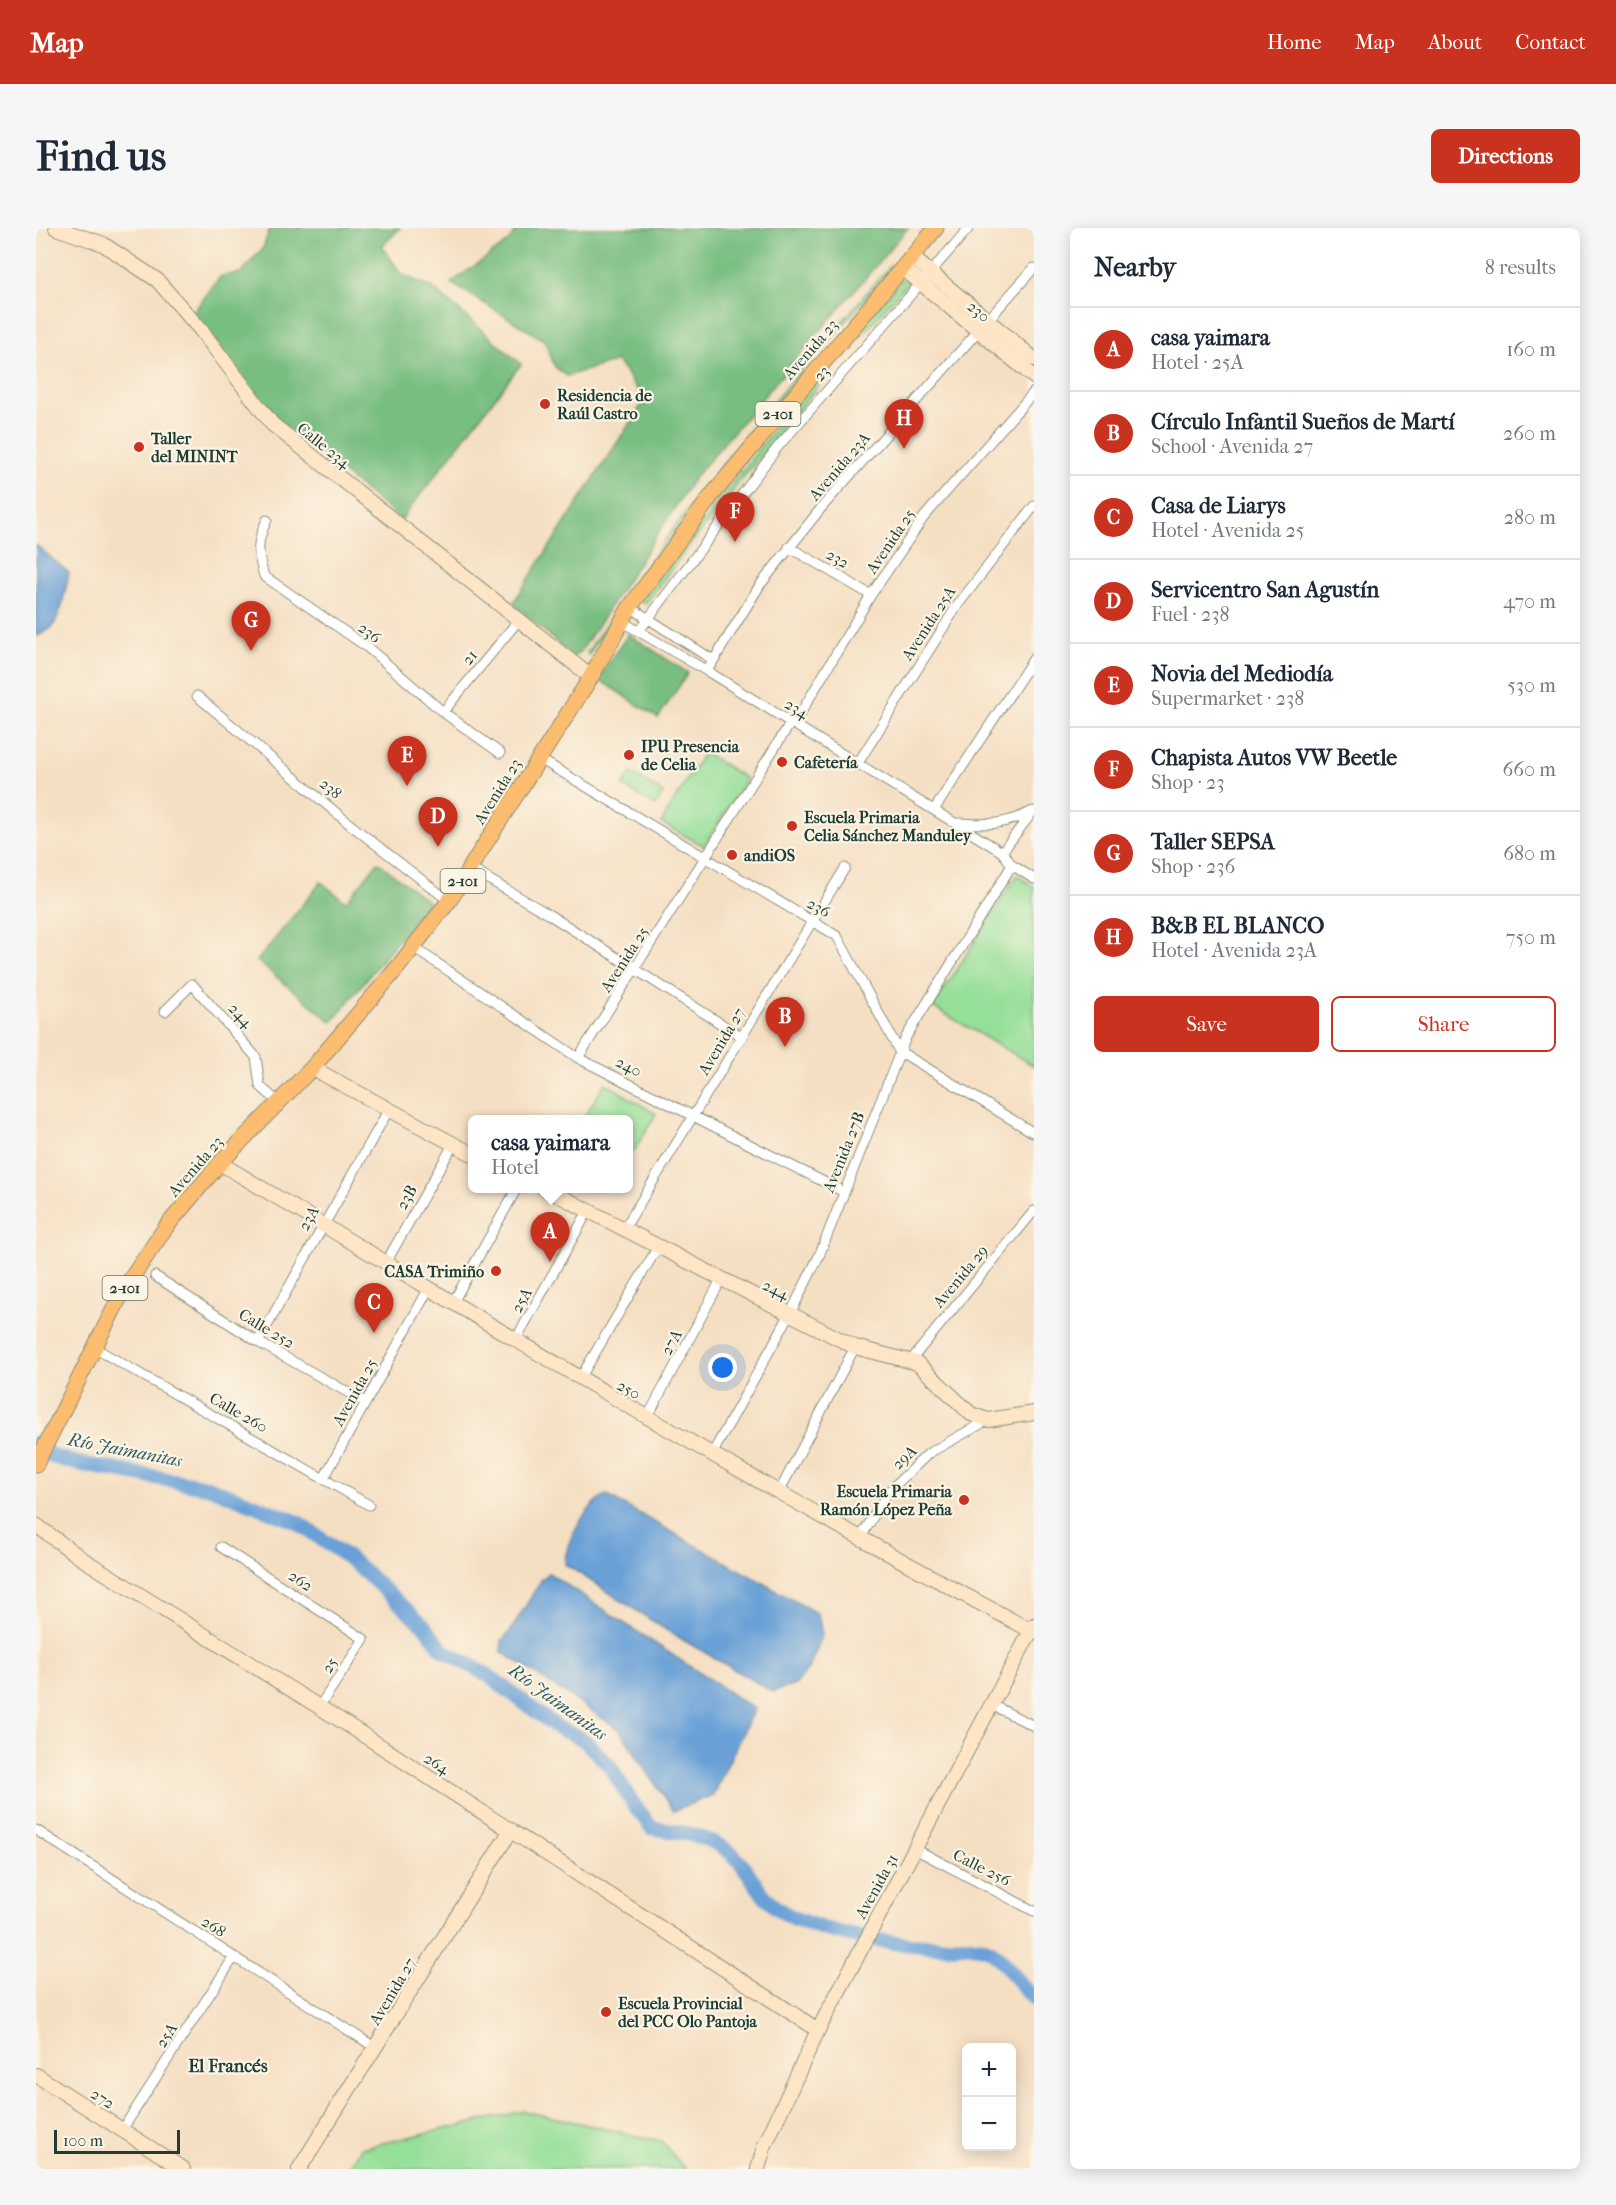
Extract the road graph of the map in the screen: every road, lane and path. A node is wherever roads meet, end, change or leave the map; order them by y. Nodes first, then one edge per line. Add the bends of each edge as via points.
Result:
1 (56, 228) edge
2 (936, 228) edge
3 (969, 228) edge
4 (908, 263) junction
5 (1034, 268) edge
6 (927, 278) junction
7 (982, 326) junction
8 (1034, 359) edge
9 (1034, 377) edge
10 (1034, 392) edge
11 (1034, 506) edge
12 (267, 520) dead end
13 (789, 547) junction
14 (872, 595) junction
15 (630, 607) junction
16 (648, 619) junction
17 (518, 621) junction
18 (621, 621) junction
19 (639, 631) junction
20 (1034, 658) edge
21 (714, 660) junction
22 (707, 670) junction
23 (591, 677) junction
24 (197, 696) dead end
25 (443, 712) junction
26 (792, 723) junction
27 (500, 753) dead end
28 (538, 758) junction
29 (858, 763) junction
30 (934, 810) junction
31 (1034, 811) edge
32 (956, 823) junction
33 (1002, 852) junction
34 (706, 857) junction
35 (1012, 865) junction
36 (845, 868) dead end
37 (471, 869) junction
38 (1034, 879) edge
39 (449, 901) junction
40 (812, 920) junction
41 (413, 947) junction
42 (636, 968) junction
43 (165, 1011) dead end
44 (742, 1037) junction
45 (900, 1051) junction
46 (578, 1058) junction
47 (312, 1068) junction
48 (277, 1101) junction
49 (388, 1111) junction
50 (693, 1118) junction
51 (1034, 1133) edge
52 (453, 1145) junction
53 (468, 1152) edge
54 (220, 1163) junction
55 (842, 1191) junction
56 (513, 1193) edge
57 (554, 1193) edge
58 (588, 1211) junction
59 (1034, 1211) edge
60 (322, 1225) junction
61 (624, 1229) junction
62 (658, 1248) junction
63 (385, 1264) junction
64 (155, 1276) dead end
65 (722, 1280) junction
66 (428, 1290) junction
67 (452, 1304) junction
68 (790, 1314) junction
69 (515, 1341) junction
70 (258, 1342) junction
71 (93, 1347) junction
72 (855, 1347) junction
73 (910, 1360) junction
74 (579, 1380) junction
75 (365, 1402) junction
76 (1034, 1413) edge
77 (647, 1418) junction
78 (988, 1420) junction
79 (711, 1456) junction
80 (36, 1464) edge
81 (324, 1478) junction
82 (779, 1492) junction
83 (369, 1505) dead end
84 (37, 1529) edge
85 (861, 1537) junction
86 (221, 1547) dead end
87 (1033, 1629) edge
88 (364, 1639) joint
89 (992, 1705) junction
90 (319, 1707) junction
91 (1034, 1726) edge
92 (36, 1830) edge
93 (511, 1830) junction
94 (915, 1849) junction
95 (1034, 1911) edge
96 (234, 1957) junction
97 (818, 2030) junction
98 (376, 2048) junction
99 (36, 2075) edge
100 (122, 2130) junction
101 (183, 2169) edge
102 (299, 2169) edge
103 (758, 2169) edge

1 - 17 street, Calle 234 via 103,244 157,280 200,329 272,424
2 - 4 main road, Avenida 23 / 2-101
3 - 6 street, 23
4 - 6 street, 230
4 - 15 main road, Avenida 23 / 2-101 via 712,495
5 - 7 street, Avenida 23A
6 - 7 street, 230
6 - 16 street, 23 via 777,448
7 - 8 street, 230
7 - 9 street, 230
7 - 13 street, Avenida 23A
10 - 14 street, Avenida 25 via 924,517
11 - 29 street, Avenida 25A via 975,579
12 - 25 street, 236 via 258,539 264,576 367,647
13 - 14 street, 232
13 - 21 street, Avenida 23A via 759,585
14 - 26 street, Avenida 25
15 - 16 street
15 - 18 main road, Avenida 23 / 2-101
16 - 19 street, 23
16 - 21 street
17 - 23 street, Calle 234
17 - 25 street, 21
18 - 19 street, 234
18 - 23 main road, Avenida 23 / 2-101
19 - 22 street, 234
20 - 30 street
21 - 22 street, Avenida 23A
22 - 26 street, 234
23 - 28 main road, Avenida 23 / 2-101
24 - 39 street, 238 via 352,826
25 - 27 street, 236
26 - 29 street, 234
26 - 34 street, Avenida 25
28 - 34 street, 236
28 - 37 main road, Avenida 23 / 2-101
29 - 30 street, 234
30 - 32 street, 234
31 - 32 street, 234 via 992,826
31 - 33 street
32 - 33 street, 234
33 - 35 street, 234
34 - 40 street, 236
34 - 42 street, Avenida 25
35 - 38 street, 234
35 - 45 street, Avenida 27B
36 - 40 street, Avenida 27
37 - 39 main road, Avenida 23 / 2-101
37 - 42 street
39 - 41 main road, Avenida 23 / 2-101
40 - 44 street, Avenida 27
40 - 45 street, 236 via 837,936 844,946
41 - 46 street, 240
41 - 47 main road, Avenida 23 / 2-101
42 - 44 street
42 - 46 street, Avenida 25
43 - 48 street, 244 via 192,984 256,1057 260,1086
44 - 50 street, Avenida 27
45 - 51 street
45 - 55 street, Avenida 27B
46 - 50 street, 240
47 - 48 main road, Avenida 23 / 2-101
47 - 49 street
48 - 54 main road, Avenida 23 / 2-101
49 - 52 street
49 - 60 street, 23A
50 - 55 street, 240
50 - 61 street, Avenida 27
52 - 53 street
52 - 63 street, 23B
54 - 60 street, 250
54 - 71 main road, Avenida 23 / 2-101 via 139,1264
55 - 68 street, Avenida 27B via 819,1256
56 - 67 street
57 - 58 street, 244
58 - 61 street, 244
58 - 69 street, 25A
59 - 73 street, Avenida 29
60 - 63 street, 250
60 - 70 street, 23A
61 - 62 street, 244
62 - 65 street, 244
62 - 74 street
63 - 66 street, 250
64 - 70 street, Calle 252
65 - 68 street, 244
65 - 77 street, 27A
66 - 67 street, 250
66 - 75 street, Avenida 25
67 - 69 street, 250
68 - 72 street, 244
68 - 79 street, Avenida 27B
69 - 74 street, 250
70 - 75 street, Calle 252
71 - 80 main road, Avenida 23 / 2-101
71 - 81 street, Calle 260
72 - 73 street, 244
72 - 82 street
73 - 78 street, 244 via 921,1366 960,1406
74 - 77 street, 250
75 - 81 street, Avenida 25
76 - 78 street
77 - 79 street, 250
78 - 85 street, 29A via 929,1453 888,1492
79 - 82 street, 250
81 - 83 street, Calle 260
82 - 85 street, 250
84 - 90 street, 264
85 - 87 street, 250
86 - 88 street, 262
87 - 89 street, Avenida 31
88 - 90 street, 25
89 - 91 street
89 - 94 street, Avenida 31
90 - 93 street, 264
92 - 96 street, 268
93 - 97 street, 264
93 - 98 street, Avenida 27
94 - 95 street, Calle 256
94 - 97 street, Avenida 31
96 - 98 street, 268
96 - 100 street, 25A
97 - 103 street, Avenida 31 via 764,2147
98 - 102 street, Avenida 27
99 - 100 street, 272
100 - 101 street, 272

